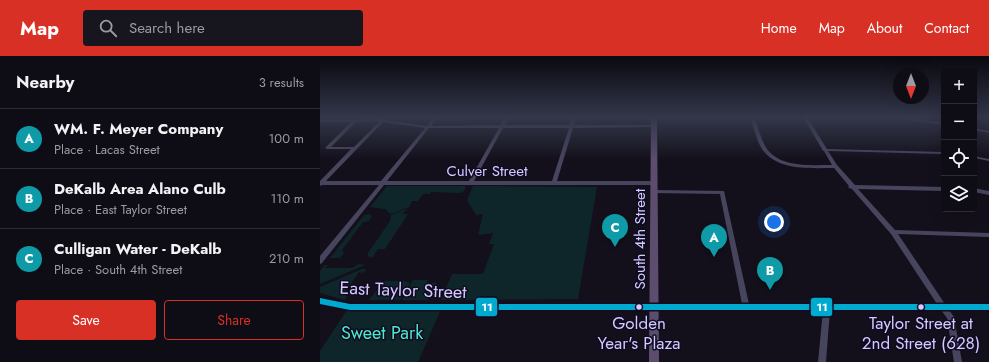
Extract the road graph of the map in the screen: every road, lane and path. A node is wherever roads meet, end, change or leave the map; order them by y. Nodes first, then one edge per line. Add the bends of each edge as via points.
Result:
1 (343, 131) edge
2 (372, 131) edge
3 (424, 131) edge
4 (500, 131) edge
5 (569, 131) edge
6 (654, 131) edge
7 (758, 131) edge
8 (814, 131) edge
9 (355, 148) junction
10 (824, 150) junction
11 (941, 153) edge
12 (977, 158) edge
13 (989, 160) edge
14 (834, 166) junction
15 (320, 183) edge
16 (382, 183) junction
17 (471, 183) junction
18 (554, 183) junction
19 (654, 183) junction
20 (851, 187) junction
21 (941, 189) edge
22 (977, 191) edge
23 (654, 192) junction
24 (989, 193) edge
25 (893, 232) junction
26 (989, 235) edge
27 (320, 261) edge
28 (320, 301) edge
29 (654, 306) junction
30 (746, 306) junction
31 (828, 307) junction
32 (943, 307) junction
33 (989, 307) edge
34 (654, 362) edge
35 (822, 362) edge
36 (958, 362) edge

1 - 9 street via 329,149
2 - 9 street
3 - 16 street
4 - 17 street
5 - 18 street
6 - 19 main road, South 4th Street
7 - 14 street via 765,150 775,158 792,165
8 - 10 street
9 - 15 street
10 - 11 street
10 - 14 street
12 - 13 street
14 - 20 street
15 - 16 street, Culver Street
16 - 17 street, Culver Street
16 - 27 street
17 - 18 street, Culver Street
18 - 19 street, Culver Street
19 - 23 main road, South 4th Street
20 - 21 street
20 - 25 street
22 - 24 street
23 - 29 main road, South 4th Street
23 - 30 street via 722,192
25 - 26 street
25 - 32 street
28 - 29 street, East Taylor Street via 350,307
29 - 30 street, East Taylor Street
29 - 34 main road, South 4th Street
30 - 31 street, East Taylor Street
31 - 32 street, East Taylor Street
31 - 35 street
32 - 33 street, East Taylor Street
32 - 36 street via 950,317

